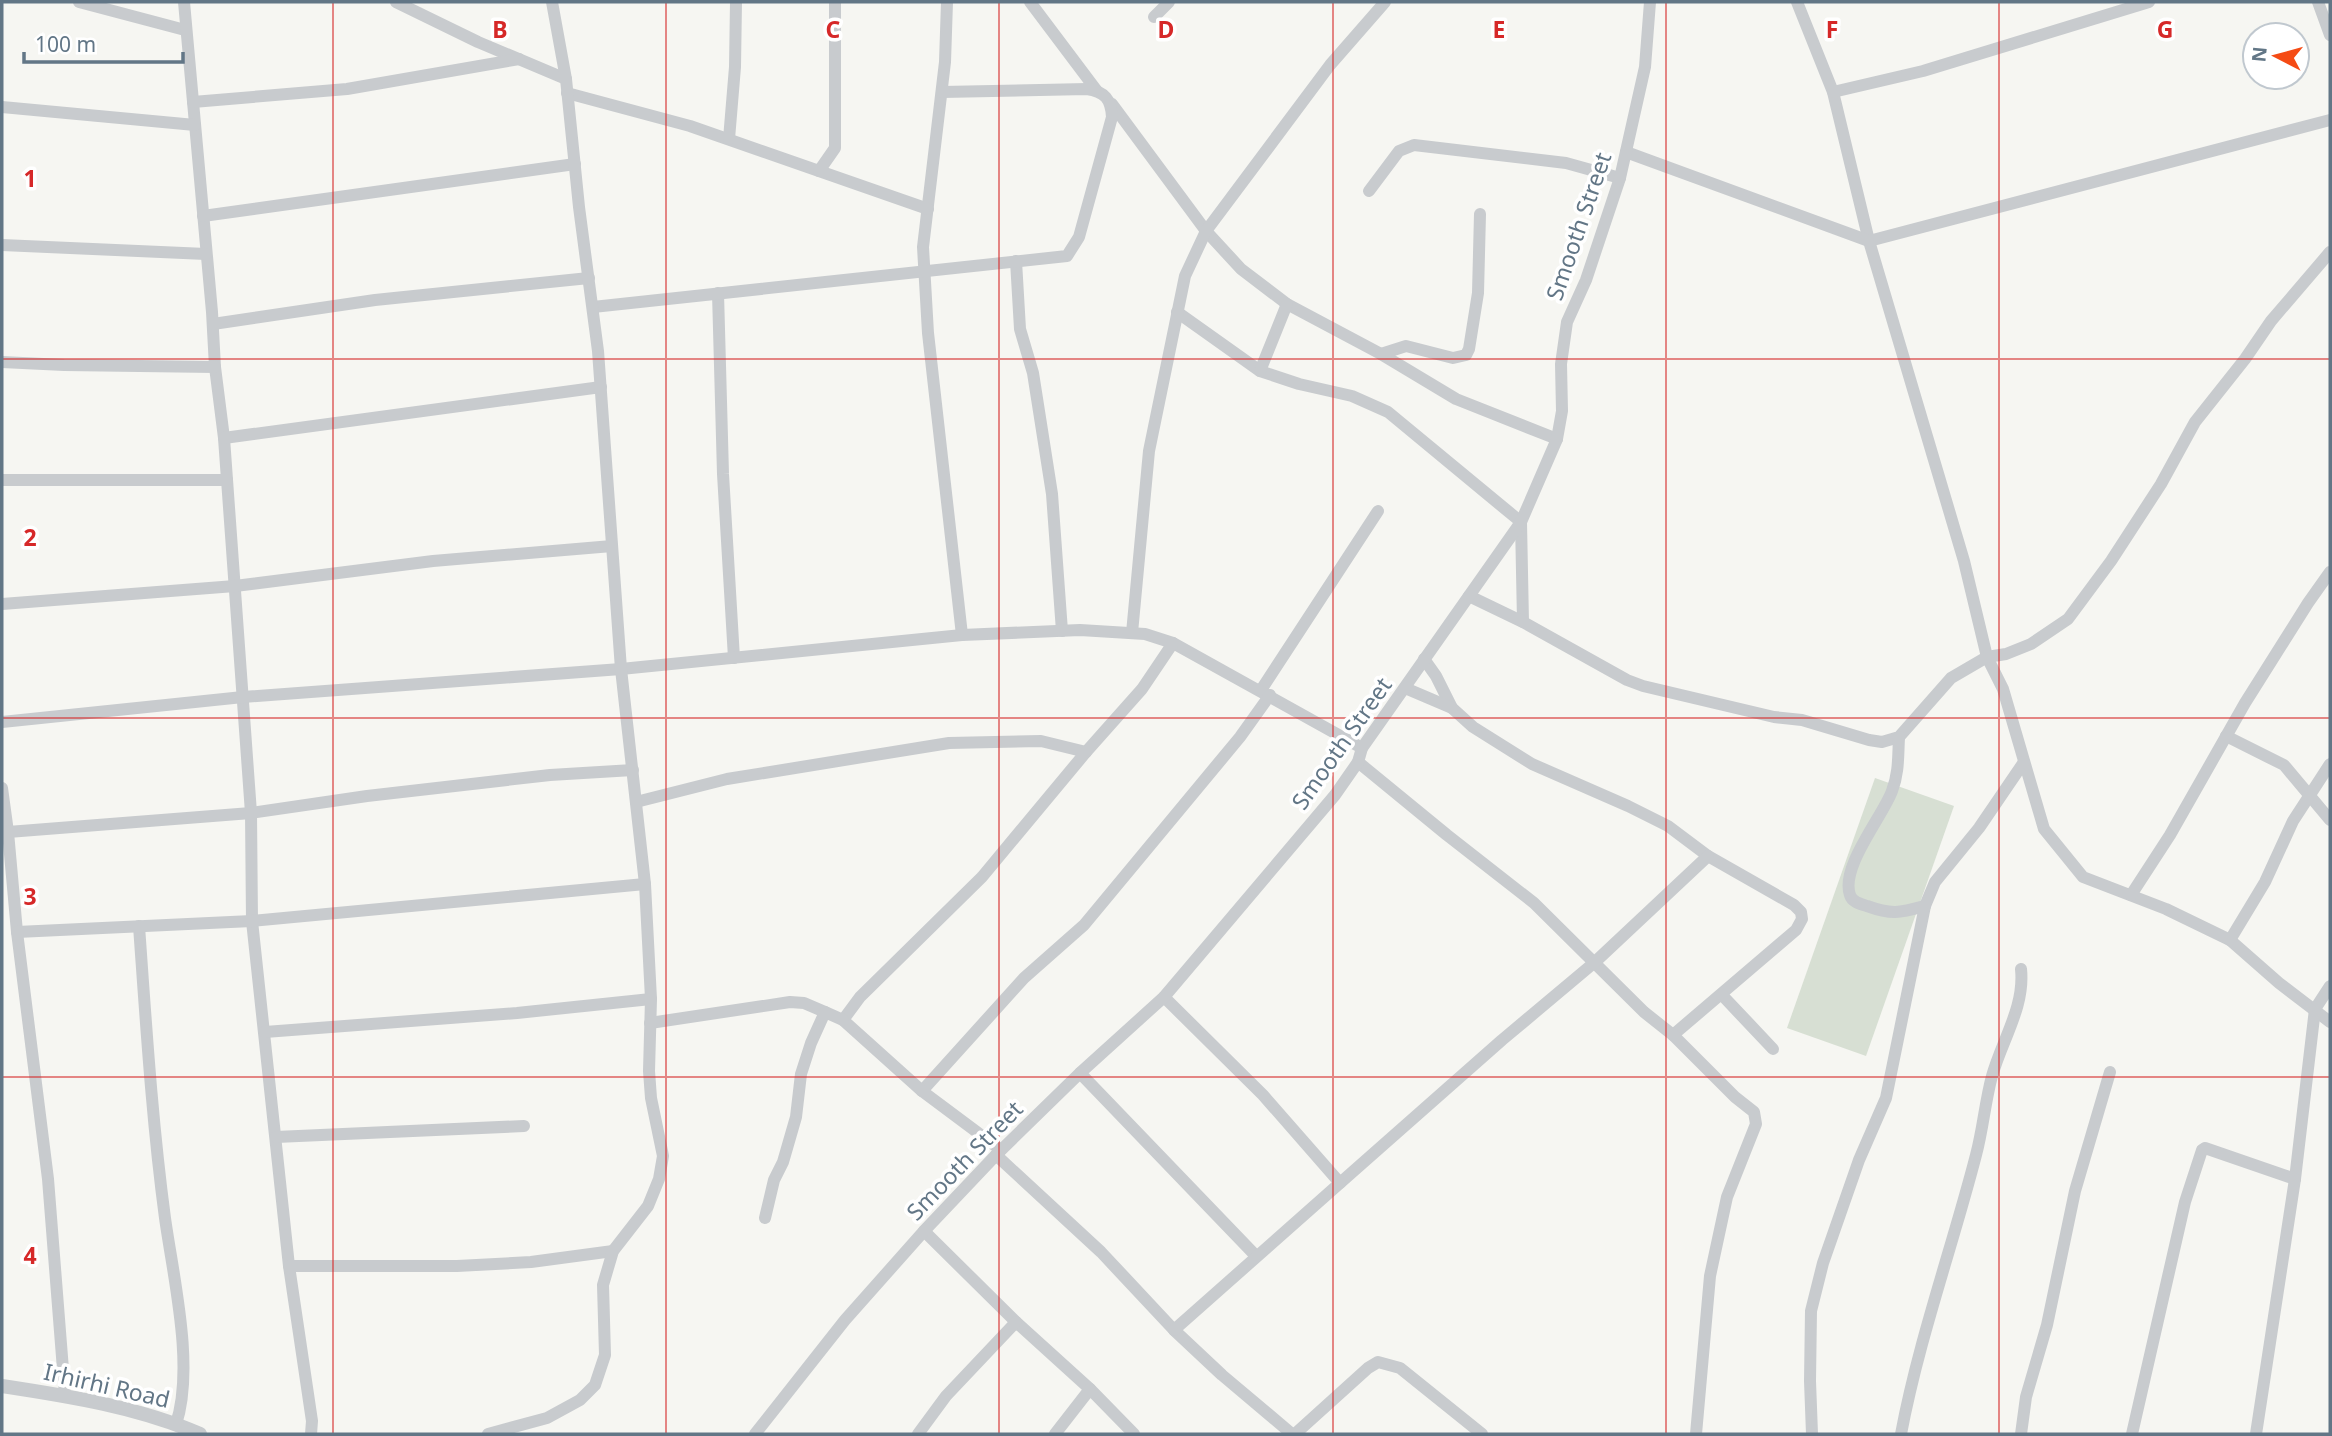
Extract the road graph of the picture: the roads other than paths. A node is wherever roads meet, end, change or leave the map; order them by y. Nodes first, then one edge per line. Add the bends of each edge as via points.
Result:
1 (79, 2) edge
2 (184, 2) edge
3 (396, 2) edge
4 (552, 2) edge
5 (736, 2) edge
6 (835, 2) edge
7 (947, 2) edge
8 (1030, 2) edge
9 (1169, 2) edge
10 (1385, 2) edge
11 (1650, 2) edge
12 (1797, 2) edge
13 (2149, 2) edge
14 (2323, 5) edge
15 (1154, 17) dead end
16 (185, 30) junction
17 (2330, 35) edge
18 (519, 59) junction
19 (566, 79) junction
20 (1097, 91) junction
21 (942, 92) junction
22 (1833, 92) junction
23 (567, 93) junction
24 (193, 102) junction
25 (1111, 102) junction
26 (2, 107) edge
27 (2330, 121) edge
28 (195, 125) junction
29 (729, 139) junction
30 (1626, 152) junction
31 (575, 164) junction
32 (819, 171) junction
33 (1620, 178) junction
34 (1369, 191) dead end
35 (928, 209) junction
36 (1480, 214) dead end
37 (203, 216) junction
38 (1206, 231) junction
39 (1869, 241) junction
40 (2, 245) edge
41 (2330, 252) edge
42 (206, 254) junction
43 (1016, 261) junction
44 (924, 270) junction
45 (589, 278) junction
46 (718, 293) junction
47 (1287, 304) junction
48 (593, 307) junction
49 (1177, 312) junction
50 (213, 324) junction
51 (1381, 354) junction
52 (2, 362) edge
53 (215, 367) junction
54 (1260, 371) junction
55 (601, 387) junction
56 (225, 438) junction
57 (1557, 439) junction
58 (2, 480) edge
59 (226, 480) junction
60 (1378, 511) dead end
61 (1521, 522) junction
62 (612, 546) junction
63 (2330, 572) edge
64 (235, 586) junction
65 (1469, 596) junction
66 (2, 604) edge
67 (1523, 622) junction
68 (1062, 631) junction
69 (1132, 633) junction
70 (962, 635) junction
71 (1173, 643) junction
72 (1987, 657) junction
73 (734, 658) junction
74 (1424, 659) junction
75 (621, 669) junction
76 (1405, 688) junction
77 (1265, 693) junction
78 (243, 697) junction
79 (1452, 708) junction
80 (2, 722) edge
81 (2226, 736) junction
82 (1899, 737) junction
83 (1362, 748) junction
84 (1086, 752) junction
85 (1358, 762) junction
86 (2024, 762) junction
87 (2330, 764) edge
88 (633, 770) junction
89 (2, 788) edge
90 (2310, 794) junction
91 (636, 802) junction
92 (251, 813) junction
93 (2330, 820) edge
94 (8, 832) junction
95 (1708, 856) junction
96 (645, 884) junction
97 (2131, 895) junction
98 (1925, 906) junction
99 (2, 920) edge
100 (253, 921) junction
101 (16, 925) junction
102 (139, 926) junction
103 (2230, 940) junction
104 (1595, 962) junction
105 (2021, 969) dead end
106 (2330, 986) edge
107 (1722, 995) junction
108 (1164, 997) junction
109 (651, 999) junction
110 (2315, 1009) junction
111 (825, 1012) junction
112 (843, 1020) junction
113 (2330, 1022) edge
114 (650, 1023) junction
115 (265, 1032) junction
116 (1673, 1035) junction
117 (1773, 1049) dead end
118 (2110, 1072) dead end
119 (1080, 1073) junction
120 (922, 1091) junction
121 (524, 1126) dead end
122 (276, 1137) junction
123 (999, 1152) junction
124 (2295, 1180) junction
125 (1340, 1183) junction
126 (765, 1218) dead end
127 (924, 1231) junction
128 (613, 1251) junction
129 (1256, 1256) junction
130 (289, 1266) junction
131 (1016, 1322) junction
132 (1174, 1330) junction
133 (2, 1386) edge
134 (1090, 1390) junction
135 (65, 1395) junction
136 (176, 1423) junction
137 (200, 1434) edge
138 (311, 1434) edge
139 (488, 1434) edge
140 (755, 1434) edge
141 (918, 1434) edge
142 (1055, 1434) edge
143 (1134, 1434) edge
144 (1294, 1434) edge
145 (1482, 1434) edge
146 (1696, 1434) edge
147 (1812, 1434) edge
148 (1901, 1434) edge
149 (2021, 1434) edge
150 (2132, 1434) edge
151 (2256, 1434) edge

1 - 16 street
2 - 16 street
3 - 18 street
4 - 19 street
5 - 29 street
6 - 32 street via 835,148
7 - 21 street
8 - 20 street
9 - 15 street
10 - 38 street via 1330,65
11 - 30 street, Smooth Street via 1646,67
12 - 22 street
13 - 22 street via 1923,71
14 - 17 street
16 - 24 street
18 - 19 street
18 - 24 street via 347,89
19 - 23 street
20 - 21 street
20 - 25 street
21 - 35 street
22 - 39 street
23 - 29 street
23 - 31 street
24 - 28 street
25 - 38 street
25 - 43 street via 1112,117 1079,237 1067,256
26 - 28 street
27 - 39 street
28 - 37 street
29 - 32 street
30 - 33 street, Smooth Street
30 - 39 street
31 - 37 street
31 - 45 street
32 - 35 street
33 - 34 street via 1543,159 1414,145 1399,151
33 - 57 street, Smooth Street via 1567,322
35 - 44 street
36 - 51 street via 1478,293 1466,355 1453,358 1406,346
37 - 42 street
38 - 47 street via 1241,269
38 - 49 street via 1185,276
39 - 72 street via 1964,561
40 - 42 street
41 - 72 street via 2195,422 2161,484 2068,619 2031,644
42 - 50 street
43 - 44 street
43 - 68 street via 1020,329 1033,373 1052,494
44 - 46 street
44 - 70 street
45 - 48 street
45 - 50 street via 375,300
46 - 48 street
46 - 73 street
47 - 51 street
47 - 54 street
48 - 55 street
49 - 54 street
49 - 69 street via 1149,451
50 - 53 street
51 - 57 street via 1456,399
52 - 53 street
53 - 56 street
54 - 61 street via 1352,396 1388,412
55 - 56 street
55 - 62 street
56 - 59 street
57 - 61 street, Smooth Street
58 - 59 street
59 - 64 street
60 - 77 street
61 - 65 street, Smooth Street
61 - 67 street
62 - 64 street via 433,561
62 - 75 street
63 - 81 street
64 - 66 street
64 - 78 street
65 - 67 street
65 - 74 street, Smooth Street
67 - 82 street via 1643,686 1869,740
68 - 69 street
68 - 70 street
69 - 71 street
70 - 73 street
71 - 77 street
71 - 84 street via 1142,689
72 - 82 street via 1951,678
72 - 86 street via 2003,689
73 - 75 street
74 - 76 street, Smooth Street
74 - 79 street
75 - 78 street
75 - 88 street
76 - 79 street
76 - 83 street, Smooth Street
77 - 83 street
77 - 120 street via 1240,737 1084,925 1024,978
78 - 80 street
78 - 92 street
79 - 95 street via 1473,727 1532,764 1668,826
81 - 90 street via 2284,765
81 - 97 street
82 - 98 street via 1898,772 1882,811 1864,838 1850,894 1854,902 1887,914
83 - 85 street, Smooth Street
84 - 91 street via 1041,741 949,743 727,779
84 - 112 street via 982,877 860,997
85 - 104 street via 1534,903
85 - 108 street, Smooth Street
86 - 97 street via 2044,829 2075,868 2083,877
86 - 98 street via 1935,883
87 - 90 street
88 - 91 street
88 - 92 street via 537,776
89 - 94 street
90 - 93 street
90 - 103 street
91 - 96 street
92 - 94 street
92 - 100 street
94 - 101 street
95 - 104 street
95 - 107 street via 1794,905 1803,916 1796,930
96 - 100 street
96 - 109 street
97 - 103 street
98 - 147 street via 1886,1098 1822,1263 1811,1311
99 - 101 street
100 - 102 street
100 - 115 street
101 - 102 street
101 - 135 street via 48,1179
102 - 136 street via 183,1368 182,1405
103 - 110 street
104 - 116 street
104 - 125 street
105 - 148 street via 2017,1012 1992,1076 1977,1152 1923,1334
106 - 110 street
107 - 116 street
107 - 117 street
108 - 119 street, Smooth Street
108 - 125 street via 1264,1095
109 - 114 street
109 - 115 street
110 - 113 street
110 - 124 street
111 - 112 street
111 - 114 street via 790,1002
111 - 126 street via 801,1074 796,1117
112 - 120 street
114 - 128 street via 651,1098 663,1156 648,1206
115 - 122 street
116 - 146 street via 1756,1117 1727,1197 1710,1276
118 - 149 street via 2075,1191
119 - 123 street, Smooth Street
119 - 129 street
120 - 123 street
121 - 122 street
122 - 130 street
123 - 127 street, Smooth Street
123 - 132 street
124 - 150 street via 2202,1150 2185,1202
124 - 151 street
125 - 129 street
127 - 131 street
127 - 140 street, Smooth Street via 845,1320
128 - 130 street via 457,1266
128 - 139 street via 603,1285 604,1355 595,1385 580,1400 547,1418
129 - 132 street
130 - 138 street
131 - 134 street
131 - 141 street via 946,1396
132 - 144 street
133 - 135 street, Irhirhi Road
134 - 142 street
134 - 143 street
135 - 136 street, Irhirhi Road
136 - 137 street, Irhirhi Road
144 - 145 street via 1378,1362 1400,1368

